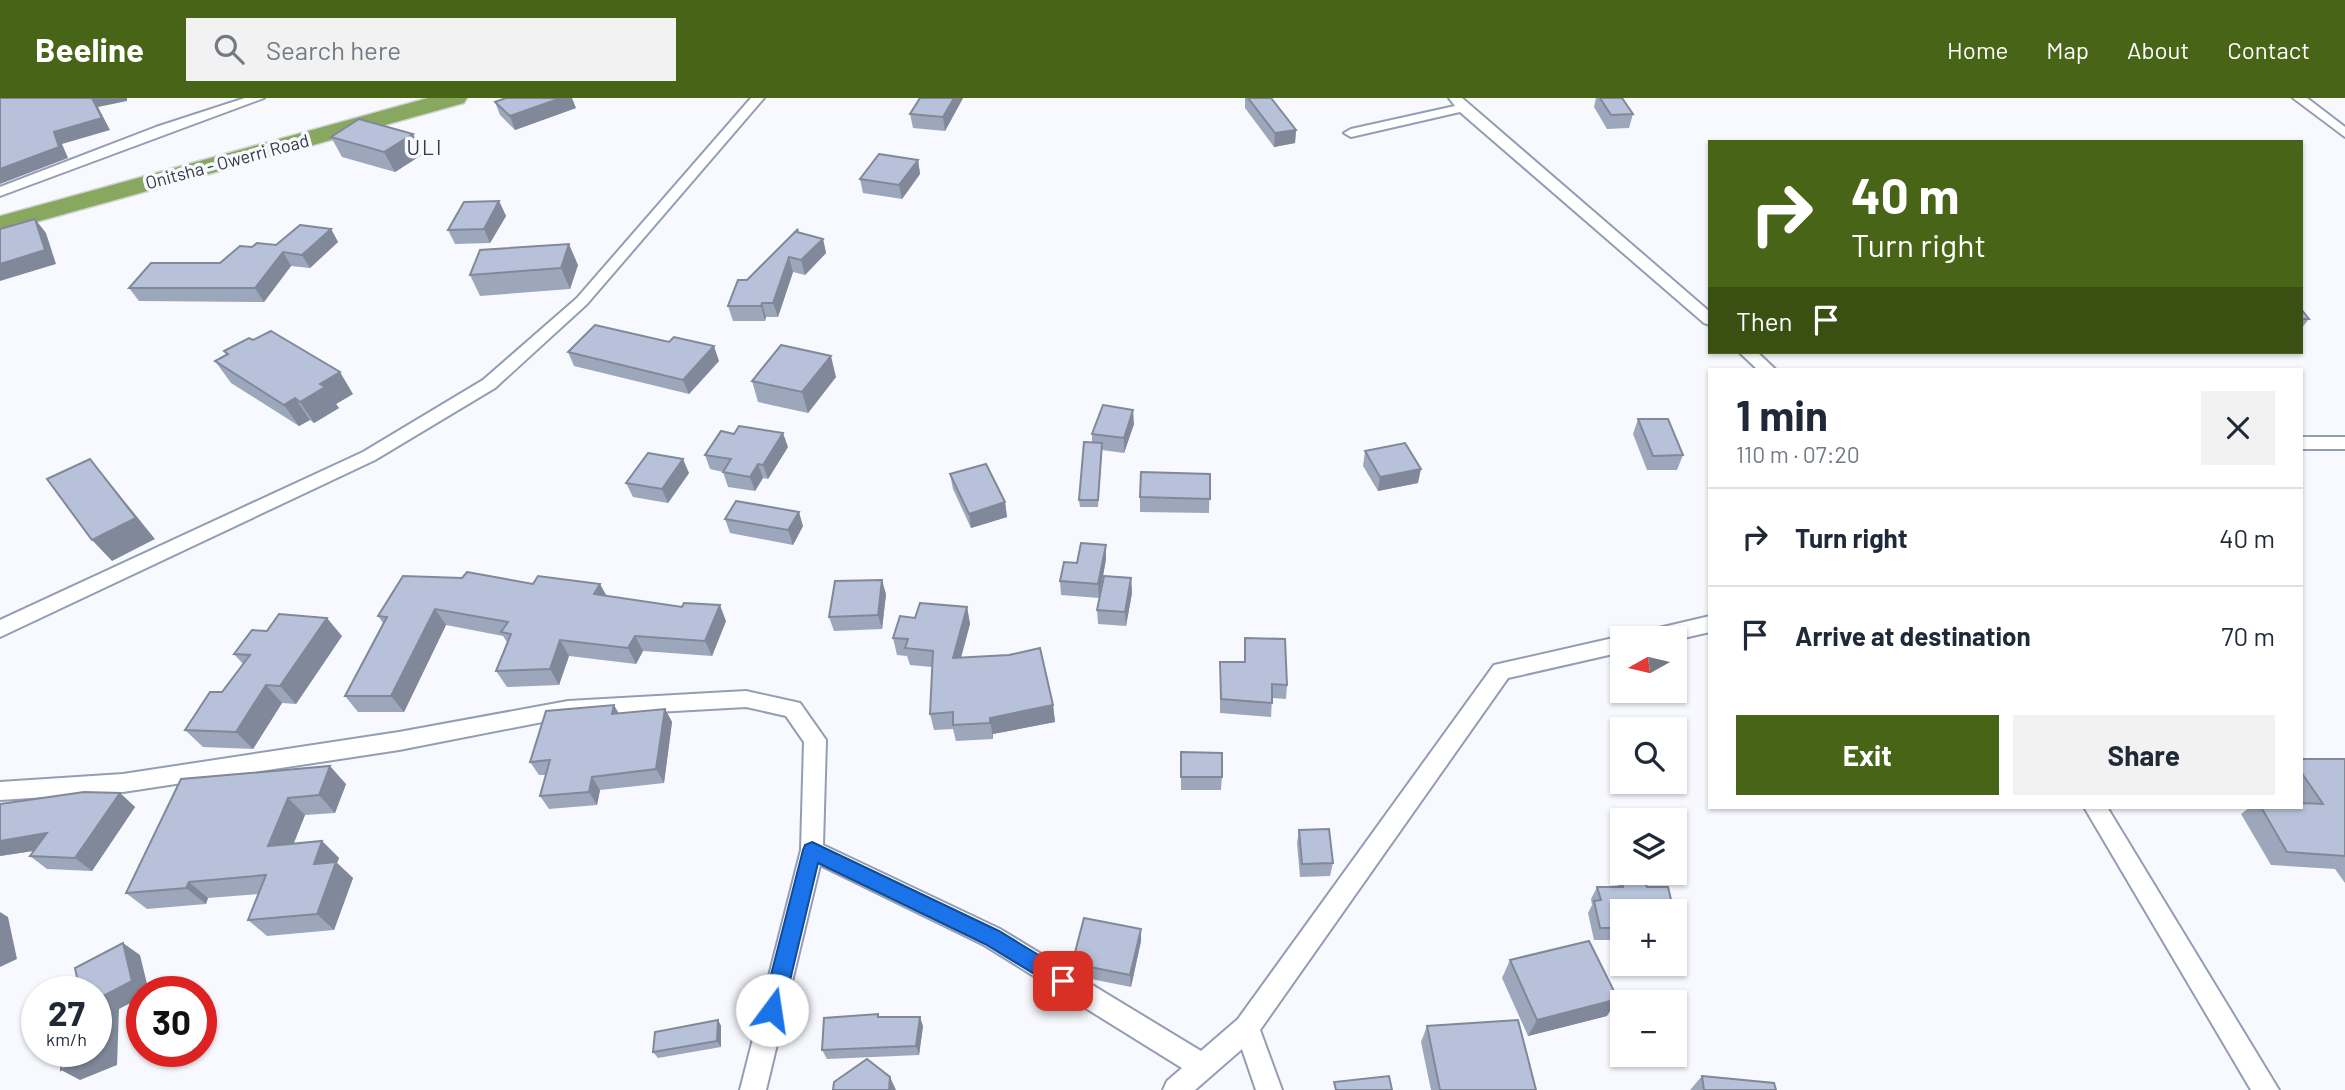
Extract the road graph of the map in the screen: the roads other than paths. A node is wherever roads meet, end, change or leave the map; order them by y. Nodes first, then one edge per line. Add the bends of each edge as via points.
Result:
1 (258, 98) edge
2 (427, 98) edge
3 (455, 98) edge
4 (758, 98) edge
5 (2299, 98) edge
6 (1459, 103) edge
7 (1351, 133) dead end
8 (2345, 133) edge
9 (0, 192) edge
10 (0, 215) edge
11 (0, 224) edge
12 (1708, 318) edge
13 (1749, 354) edge
14 (1766, 368) edge
15 (2303, 443) edge
16 (2345, 443) edge
17 (1708, 624) edge
18 (0, 629) edge
19 (1687, 629) edge
20 (1610, 647) edge
21 (0, 791) edge
22 (2096, 809) edge
23 (812, 850) junction
24 (1247, 1028) junction
25 (1204, 1067) junction
26 (753, 1090) edge
27 (1176, 1090) edge
28 (1269, 1090) edge
29 (2266, 1090) edge

1 - 9 street
2 - 10 highway, Onitsha - Owerri Road
3 - 11 highway, Onitsha - Owerri Road
4 - 18 street via 582,301 489,384 369,456
5 - 8 street
6 - 7 street
6 - 12 street
13 - 14 street
15 - 16 street
17 - 19 street
20 - 24 street via 1501,671
21 - 23 street via 123,783 399,741 568,709 746,699 793,709 815,740
22 - 29 street
23 - 25 street via 992,937
23 - 26 street
24 - 25 street
24 - 28 street
25 - 27 street

